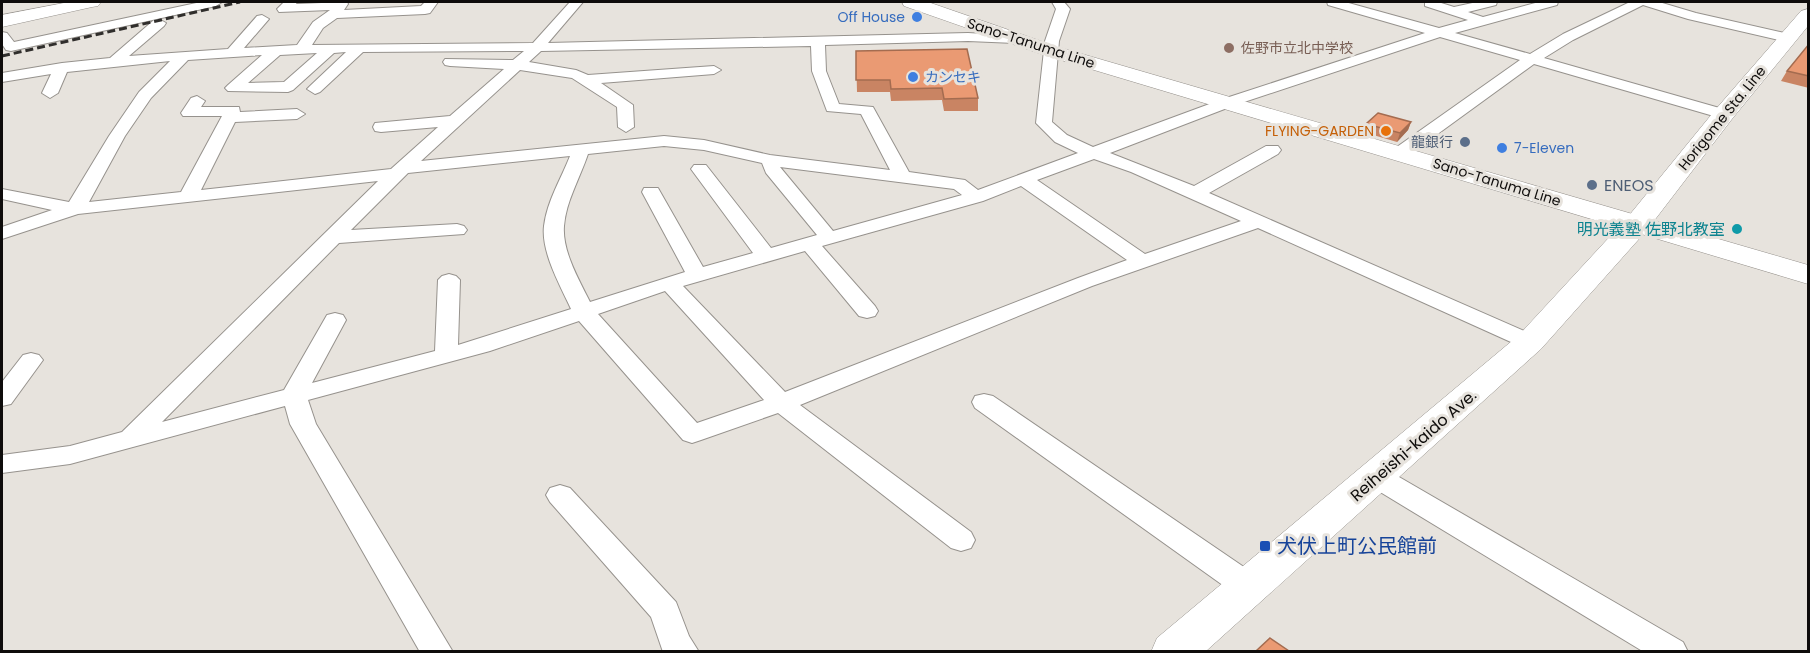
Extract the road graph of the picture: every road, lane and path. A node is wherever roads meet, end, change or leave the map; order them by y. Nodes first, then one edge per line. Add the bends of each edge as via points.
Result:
1 (92, 2) edge
2 (216, 2) edge
3 (291, 2) edge
4 (577, 2) edge
5 (911, 2) edge
6 (1058, 2) edge
7 (1333, 2) edge
8 (1491, 2) edge
9 (1552, 2) edge
10 (1639, 2) edge
11 (1647, 2) edge
12 (1430, 3) edge
13 (66, 5) edge
14 (427, 6) edge
15 (340, 7) edge
16 (1454, 11) junction
17 (366, 13) junction
18 (1809, 15) edge
19 (262, 19) dead end
20 (2, 21) edge
21 (1483, 21) junction
22 (414, 22) dead end
23 (159, 24) dead end
24 (358, 24) dead end
25 (1441, 32) junction
26 (2, 36) edge
27 (1015, 39) junction
28 (818, 40) junction
29 (1791, 43) junction
30 (360, 47) junction
31 (537, 47) junction
32 (330, 48) junction
33 (302, 50) junction
34 (276, 51) junction
35 (1051, 51) junction
36 (231, 54) junction
37 (183, 57) junction
38 (1533, 58) junction
39 (114, 62) junction
40 (450, 62) dead end
41 (517, 65) junction
42 (62, 67) junction
43 (714, 70) dead end
44 (2, 77) edge
45 (586, 80) junction
46 (315, 89) dead end
47 (50, 93) dead end
48 (197, 101) dead end
49 (1229, 102) junction
50 (297, 114) dead end
51 (1724, 114) junction
52 (230, 117) junction
53 (454, 121) junction
54 (381, 127) dead end
55 (626, 127) dead end
56 (1272, 150) dead end
57 (580, 151) junction
58 (1095, 152) junction
59 (1400, 153) junction
60 (770, 160) junction
61 (700, 169) dead end
62 (399, 171) junction
63 (903, 177) junction
64 (1024, 180) junction
65 (651, 192) dead end
66 (1195, 193) junction
67 (2, 194) edge
68 (976, 197) junction
69 (187, 198) junction
70 (75, 209) junction
71 (1257, 222) junction
72 (1637, 224) junction
73 (457, 230) dead end
74 (2, 232) edge
75 (332, 237) junction
76 (819, 241) junction
77 (766, 256) junction
78 (1143, 261) junction
79 (697, 275) junction
80 (1809, 275) edge
81 (449, 280) dead end
82 (669, 283) junction
83 (583, 311) junction
84 (867, 311) dead end
85 (335, 320) dead end
86 (1530, 342) junction
87 (446, 355) junction
88 (31, 360) dead end
89 (294, 394) junction
90 (2, 398) edge
91 (984, 402) dead end
92 (781, 403) junction
93 (130, 439) junction
94 (2, 464) edge
95 (1377, 477) junction
96 (560, 495) dead end
97 (961, 540) dead end
98 (1249, 587) junction
99 (437, 651) edge
100 (682, 651) edge
101 (1173, 651) edge
102 (1672, 651) edge

1 - 13 main road
2 - 26 street via 11,47
3 - 15 street via 284,9
4 - 31 street
5 - 27 main road, Sano-Tanuma Line
6 - 35 street via 1063,9
7 - 25 street
8 - 16 street
9 - 21 street
10 - 38 street
11 - 29 street
12 - 16 street
13 - 20 main road
14 - 17 street
14 - 22 street
15 - 17 street
15 - 33 street via 318,25
16 - 21 street
17 - 24 street
18 - 29 main road, Horigome Sta. Line
19 - 36 street
21 - 25 street
23 - 39 street
25 - 38 street
25 - 49 street
27 - 28 street
27 - 35 main road, Sano-Tanuma Line
28 - 31 street
28 - 63 street via 819,71 833,108 867,110
29 - 51 main road, Horigome Sta. Line
30 - 31 street
30 - 32 street
30 - 46 street
31 - 41 street
32 - 33 street
32 - 34 street via 288,87 233,88
33 - 34 street
34 - 36 street
35 - 49 main road, Sano-Tanuma Line
35 - 58 street via 1044,123 1051,133
36 - 37 street
37 - 39 street
37 - 70 street via 146,95
38 - 51 street
38 - 59 street
39 - 42 street
40 - 41 street
41 - 45 street via 576,74
41 - 53 street
42 - 44 street
42 - 47 street
43 - 45 street
45 - 55 street via 625,105
48 - 52 street via 189,113 233,110
49 - 58 street
49 - 59 main road, Sano-Tanuma Line
50 - 52 street
51 - 72 main road, Horigome Sta. Line
52 - 69 street
53 - 54 street
53 - 62 street
56 - 66 street
57 - 60 street via 664,141 704,145
57 - 62 street
57 - 83 street via 556,214 554,236
58 - 64 street
58 - 66 street
59 - 72 main road, Sano-Tanuma Line
60 - 63 street
60 - 76 street
61 - 77 street
62 - 69 street
62 - 75 street
63 - 68 street via 959,184
64 - 68 street
64 - 78 street
65 - 79 street
66 - 71 street
67 - 70 street
68 - 76 street
69 - 70 street
70 - 74 street
71 - 78 street
71 - 86 street
72 - 80 main road, Sano-Tanuma Line
72 - 86 main road, Reiheishi-kaido Ave.
73 - 75 street
75 - 93 street
76 - 77 street
76 - 84 street
77 - 79 street
78 - 92 street
79 - 82 street
81 - 87 street
82 - 83 street
82 - 92 street
83 - 87 street
83 - 92 street via 692,434
85 - 89 street
86 - 95 main road, Reiheishi-kaido Ave.
87 - 89 street
88 - 90 street
89 - 93 street
89 - 99 street via 303,424
91 - 98 street
92 - 97 street
93 - 94 street via 70,454
95 - 98 main road, Reiheishi-kaido Ave.
95 - 102 street
96 - 100 street via 664,611 675,643
98 - 101 main road, Reiheishi-kaido Ave.

